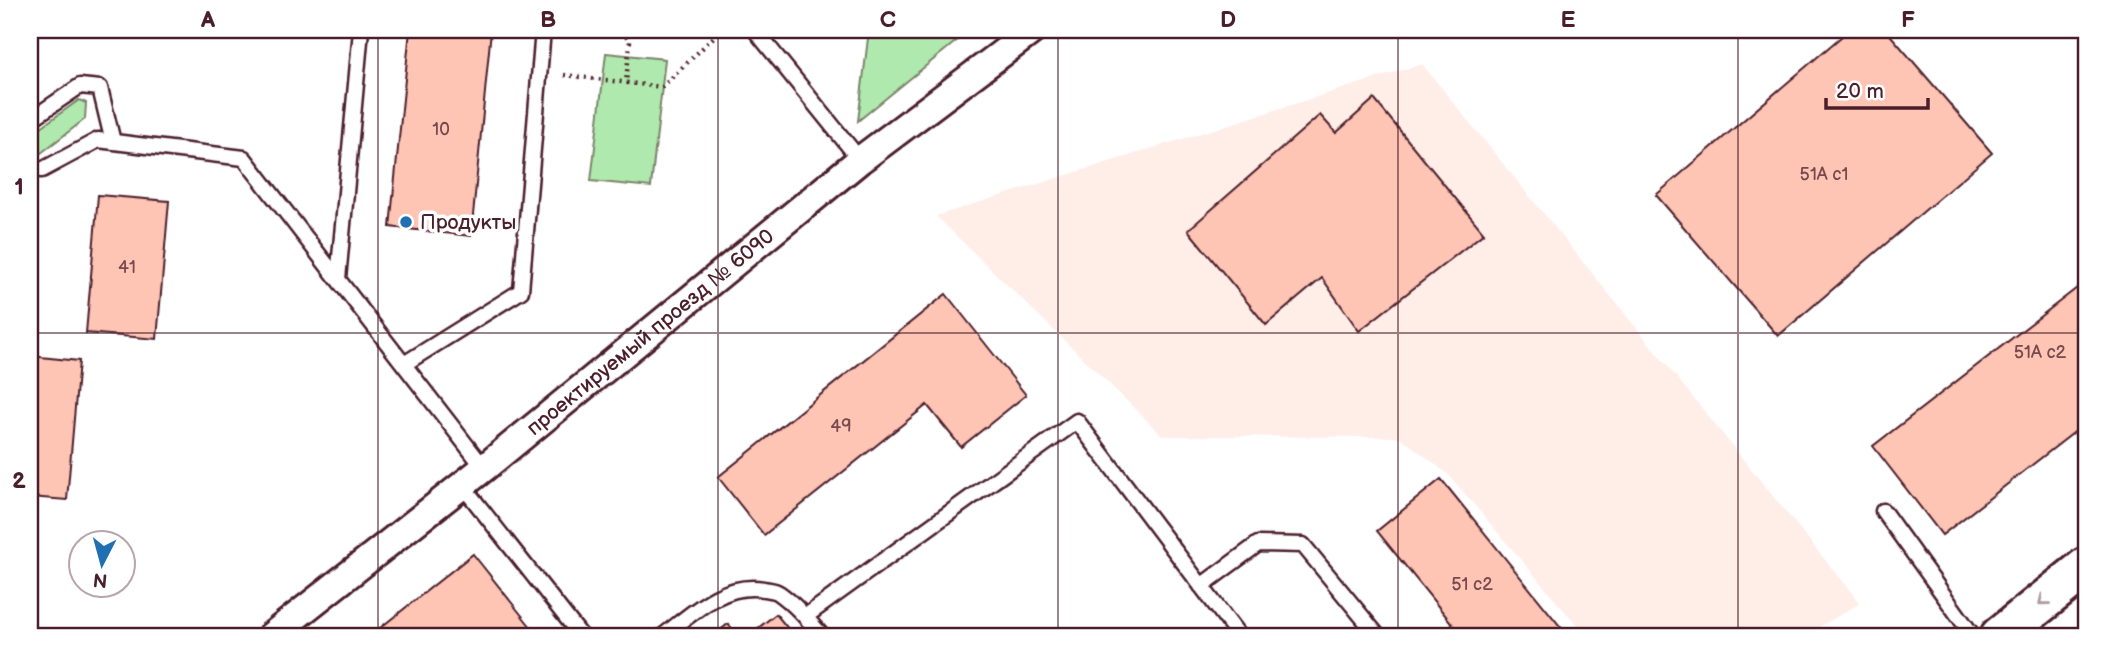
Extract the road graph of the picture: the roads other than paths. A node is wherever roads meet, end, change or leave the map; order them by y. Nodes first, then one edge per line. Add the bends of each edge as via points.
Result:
1 (361, 30) edge
2 (543, 30) edge
3 (755, 30) edge
4 (1033, 30) edge
5 (30, 120) edge
6 (113, 142) junction
7 (860, 160) junction
8 (30, 169) edge
9 (338, 279) junction
10 (404, 364) junction
11 (484, 468) junction
12 (461, 485) junction
13 (1883, 511) dead end
14 (2086, 566) edge
15 (1201, 586) junction
16 (806, 616) junction
17 (271, 636) edge
18 (581, 636) edge
19 (663, 636) edge
20 (822, 636) edge
21 (1239, 636) edge
22 (1378, 636) edge
23 (1973, 636) edge
24 (2000, 636) edge

1 - 9 lane
2 - 10 lane via 522,291
3 - 7 lane
4 - 7 street, проектируемый проезд № 6090
5 - 6 lane via 80,86 100,88
6 - 8 lane via 98,140 42,170
6 - 9 lane via 244,158
7 - 11 street, проектируемый проезд № 6090
9 - 10 lane
10 - 11 lane
11 - 12 street, проектируемый проезд № 6090
12 - 17 street, проектируемый проезд № 6090
12 - 18 lane
13 - 23 lane
14 -> 24 main road
15 - 16 lane via 1077,421
15 - 21 lane
15 - 22 lane via 1258,544 1303,545
16 - 19 lane via 777,591 750,586 715,597
16 - 20 lane

